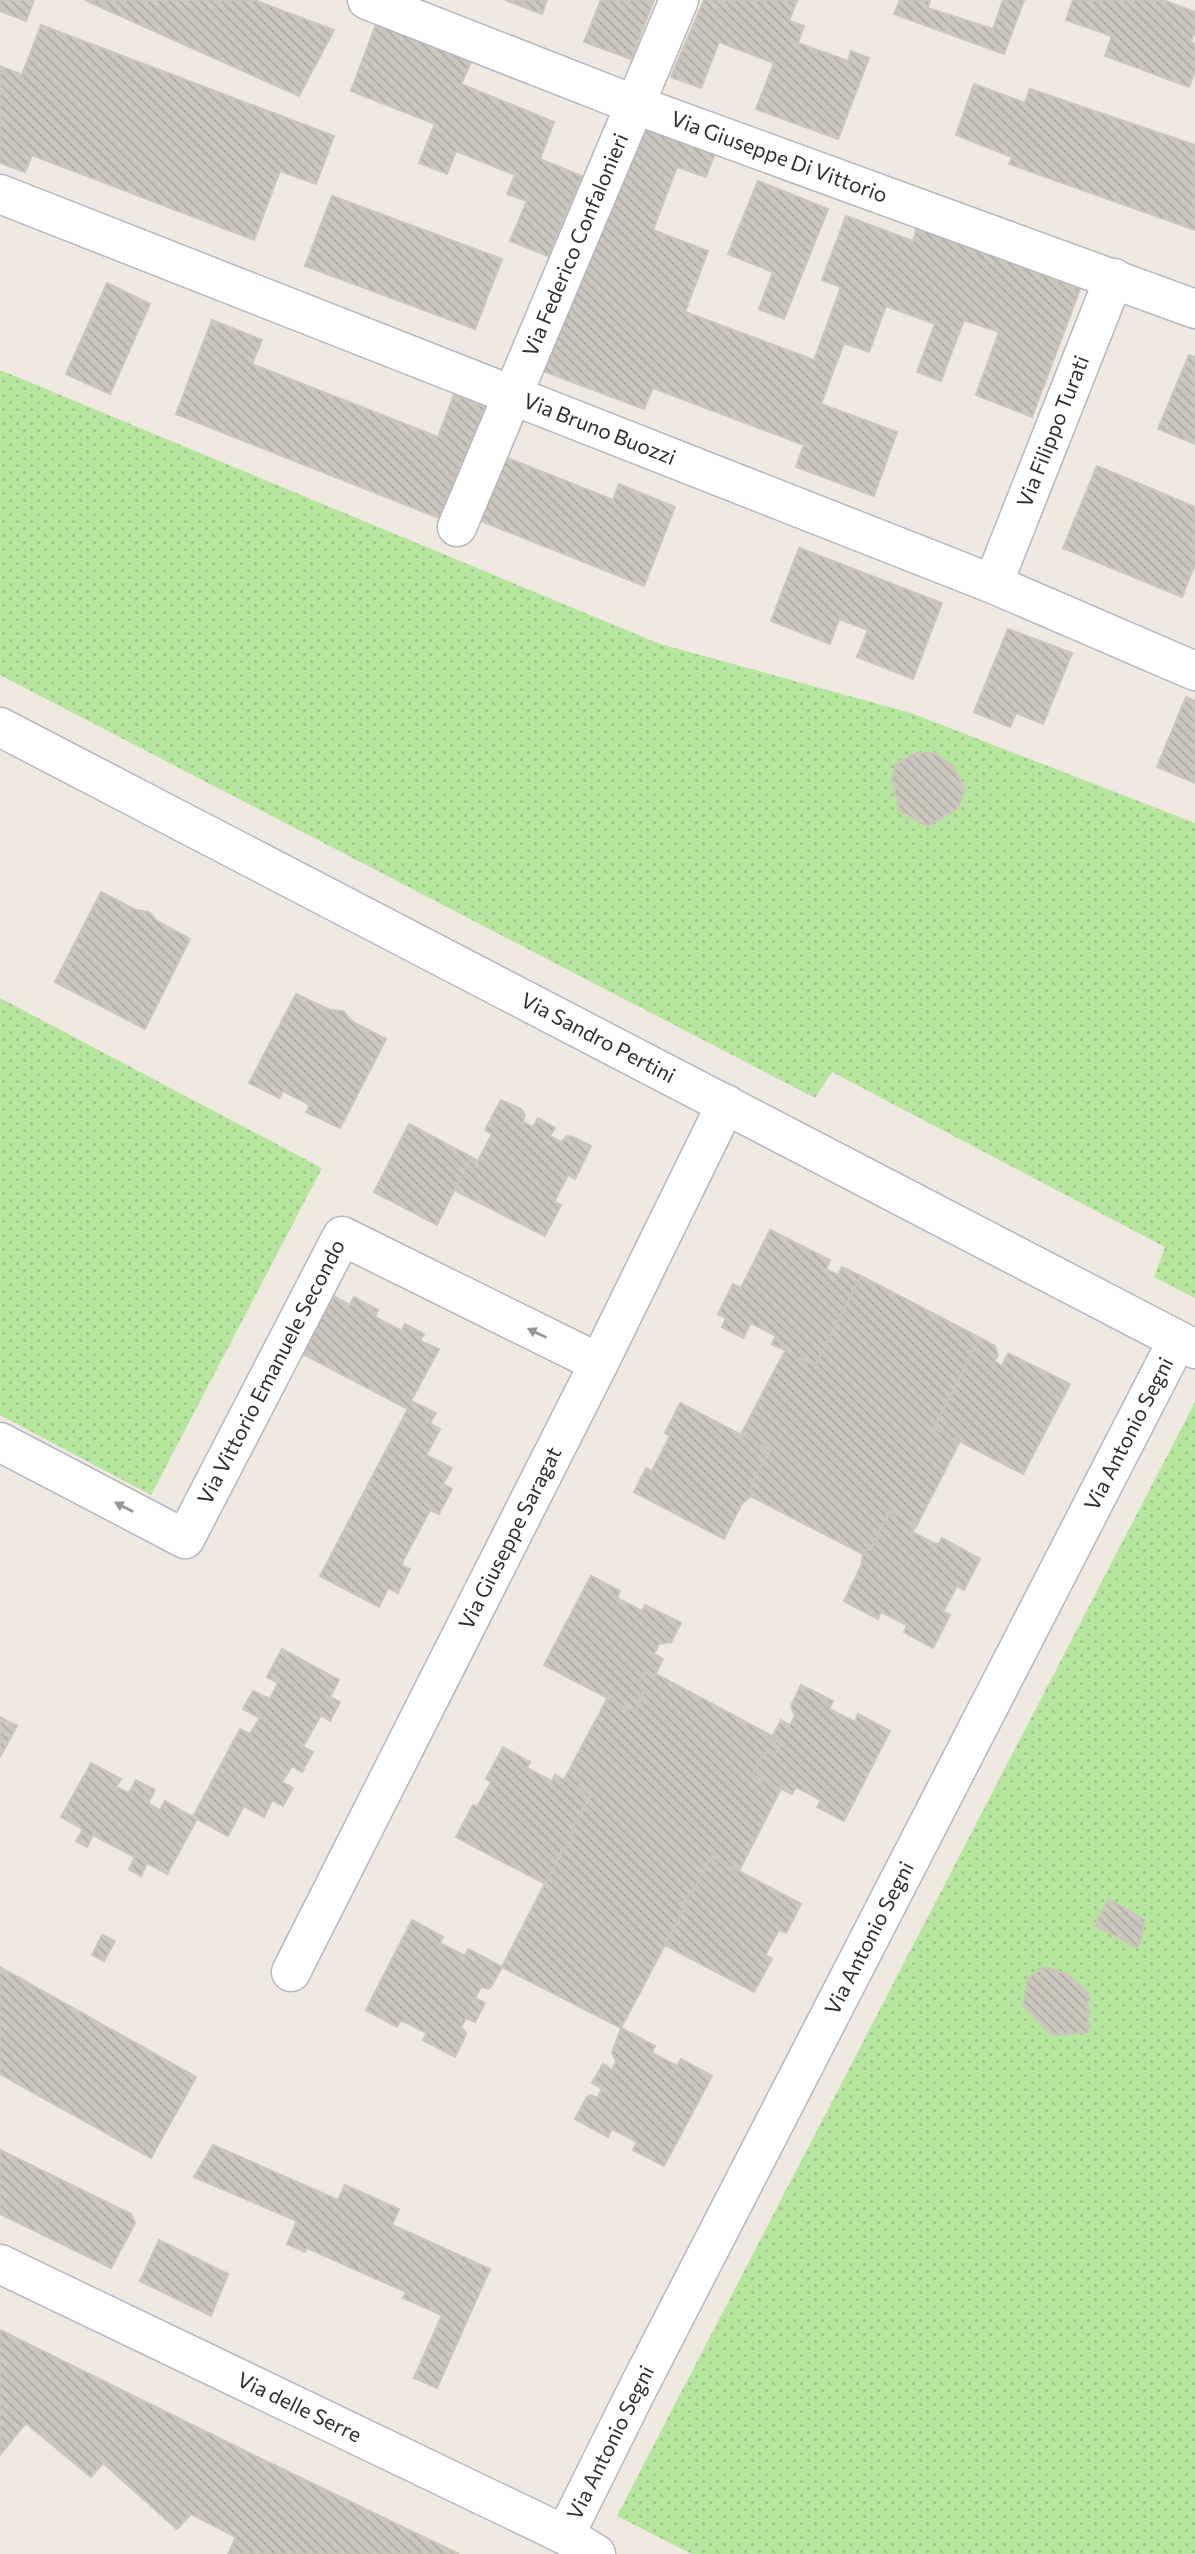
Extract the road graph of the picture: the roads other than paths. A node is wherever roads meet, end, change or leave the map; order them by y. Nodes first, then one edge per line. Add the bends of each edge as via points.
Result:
1 (367, 0) edge
2 (679, 0) edge
3 (633, 104) junction
4 (0, 194) edge
5 (1114, 278) junction
6 (1195, 309) edge
7 (512, 394) junction
8 (457, 527) dead end
9 (993, 584) junction
10 (1195, 671) edge
11 (0, 727) edge
12 (726, 1104) junction
13 (1186, 1345) edge
14 (598, 1363) junction
15 (0, 1442) edge
16 (292, 1972) dead end
17 (0, 2264) edge
18 (580, 2544) edge

1 - 3 street, Via Giuseppe Di Vittorio
2 - 3 street, Via Federico Confalonieri
3 - 5 street, Via Giuseppe Di Vittorio
3 - 7 street, Via Federico Confalonieri
4 - 7 street, Via Bruno Buozzi
5 - 6 street, Via Giuseppe Di Vittorio
5 - 9 street, Via Filippo Turati
7 - 8 street, Via Federico Confalonieri
7 - 9 street, Via Bruno Buozzi
9 - 10 street, Via Bruno Buozzi
11 - 12 street, Via Sandro Pertini
12 - 13 street, Via Sandro Pertini
12 - 14 street, Via Giuseppe Saragat
13 - 18 street, Via Antonio Segni via 638,2388
14 -> 15 street, Via Vittorio Emanuele Secondo via 342,1236 185,1539
14 - 16 street, Via Giuseppe Saragat
17 - 18 street, Via delle Serre

